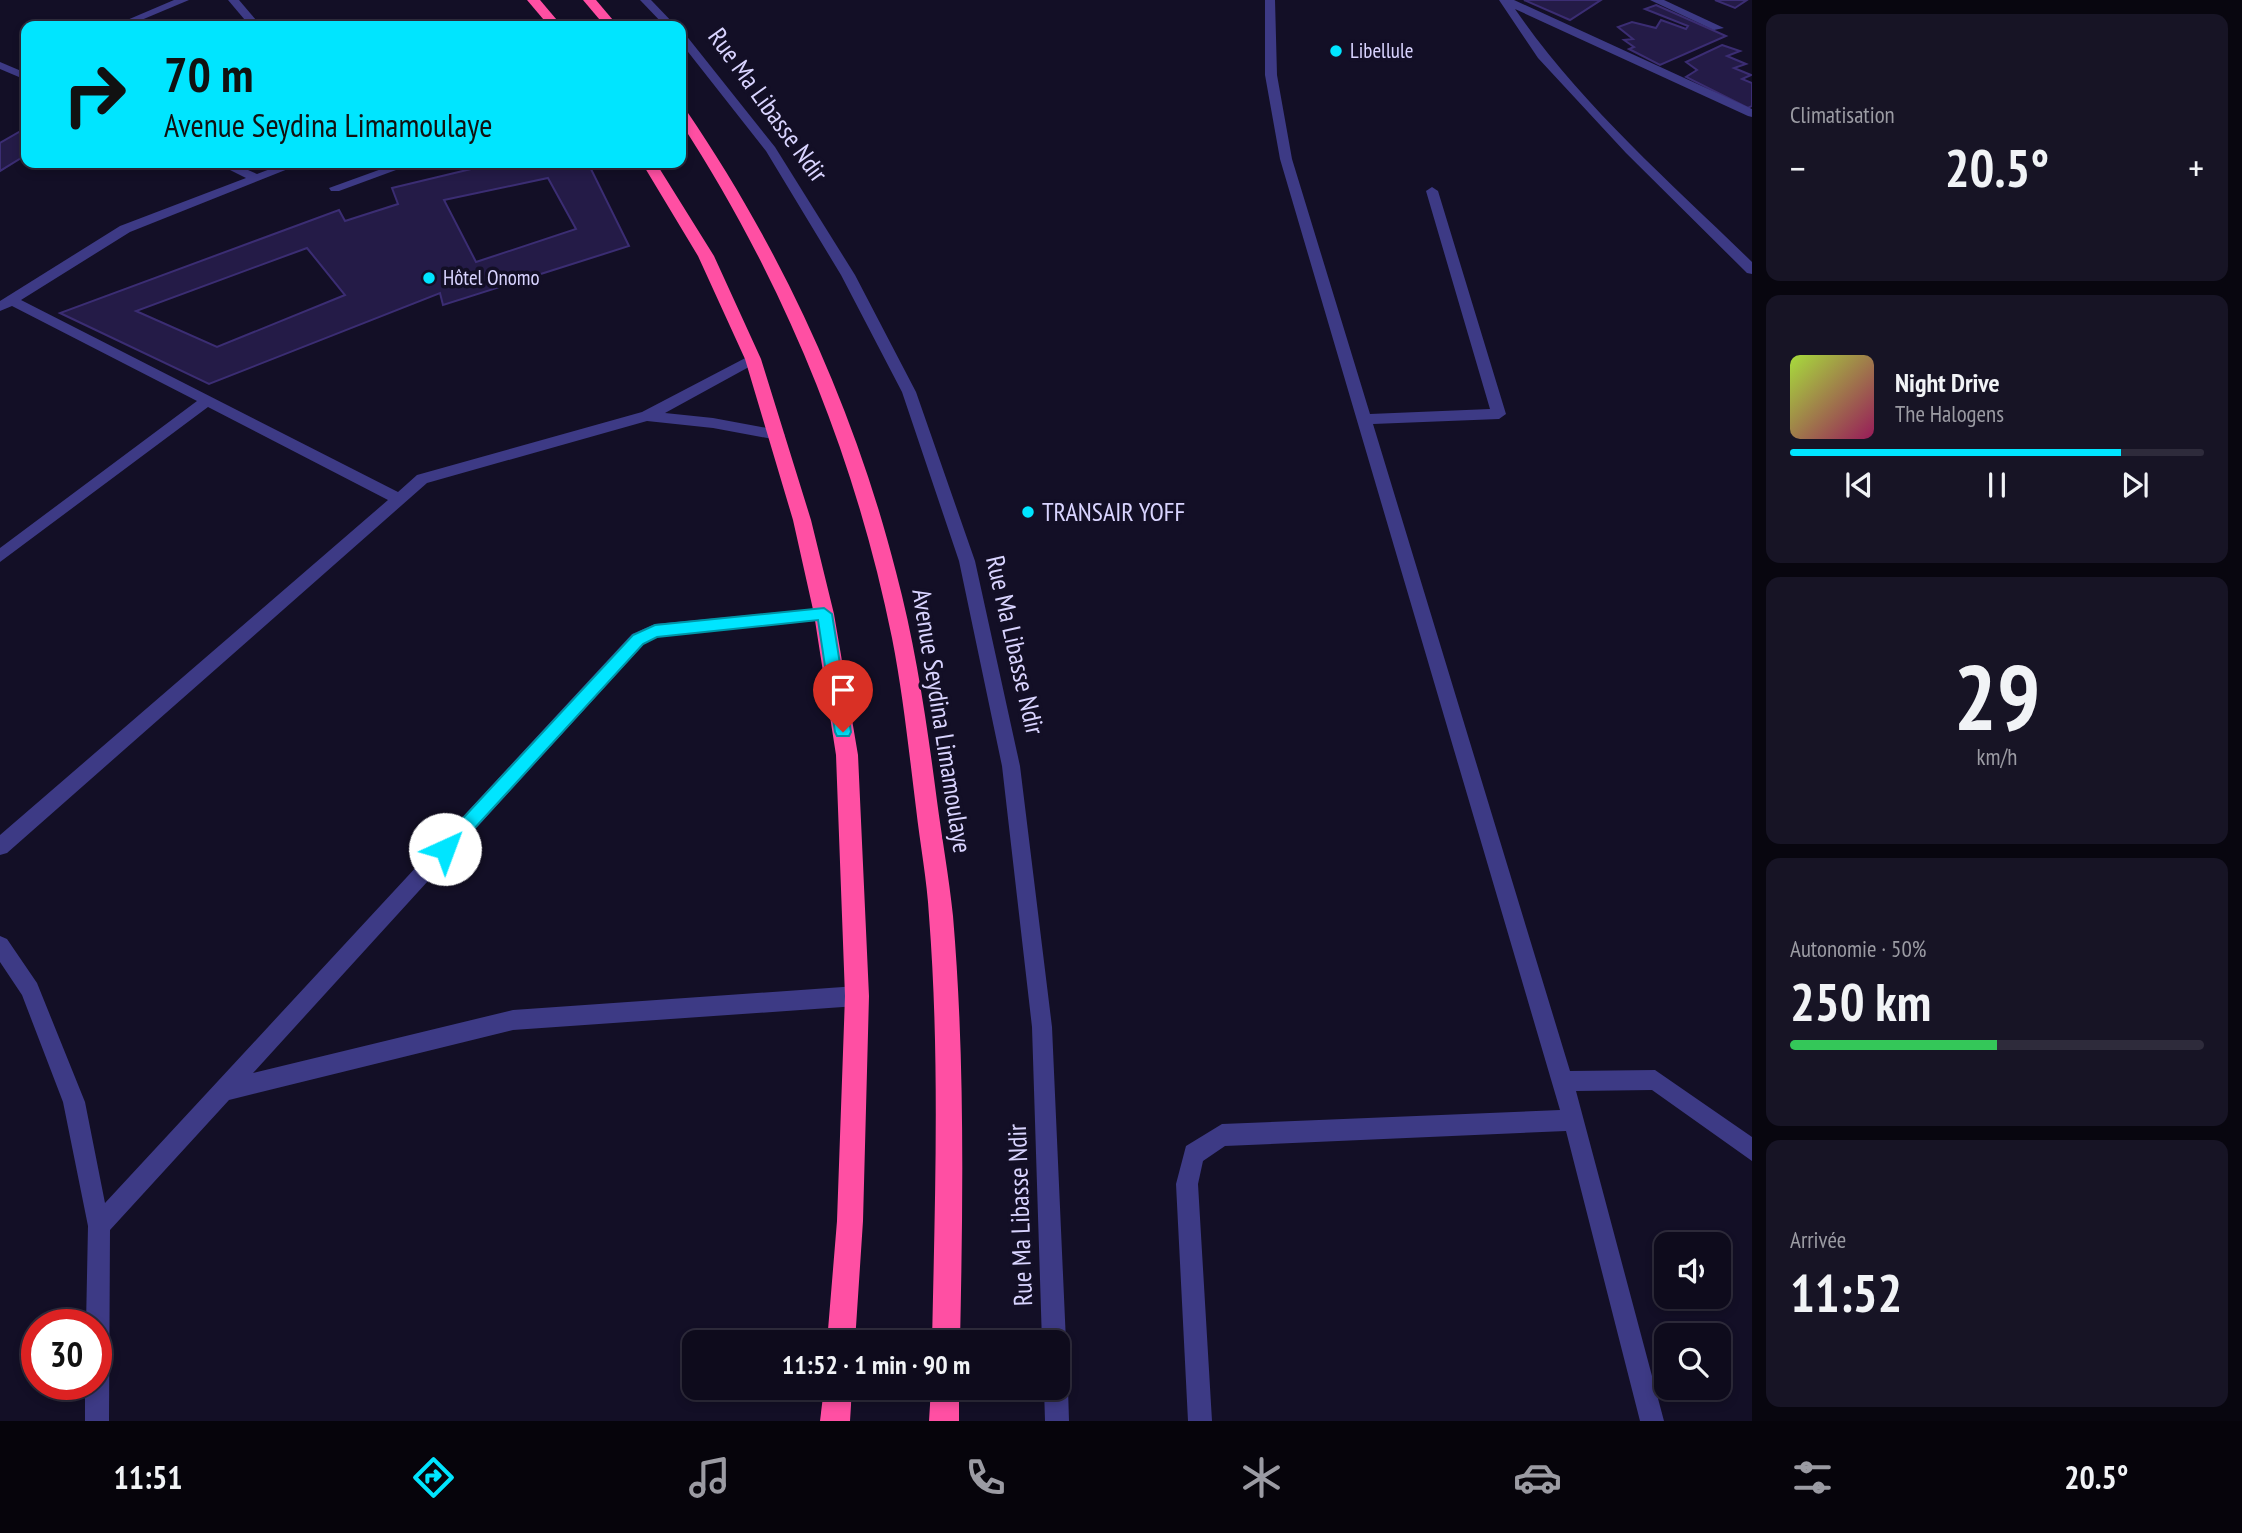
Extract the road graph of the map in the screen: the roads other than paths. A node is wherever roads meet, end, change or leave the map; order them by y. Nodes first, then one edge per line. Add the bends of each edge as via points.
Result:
1 (184, 0) edge
2 (233, 0) edge
3 (533, 0) edge
4 (589, 0) edge
5 (645, 0) edge
6 (1270, 0) edge
7 (1505, 0) edge
8 (1655, 0) edge
9 (131, 21) edge
10 (252, 21) edge
11 (552, 21) edge
12 (608, 21) edge
13 (666, 21) edge
14 (1718, 28) dead end
15 (686, 42) edge
16 (5, 67) edge
17 (21, 75) edge
18 (1752, 113) edge
19 (686, 120) edge
20 (233, 168) edge
21 (284, 168) edge
22 (394, 168) edge
23 (652, 168) edge
24 (255, 178) junction
25 (335, 188) dead end
26 (1432, 191) dead end
27 (1752, 270) edge
28 (6, 303) edge
29 (753, 359) junction
30 (207, 401) junction
31 (647, 416) junction
32 (1364, 419) junction
33 (778, 435) junction
34 (399, 499) junction
35 (0, 555) edge
36 (824, 614) junction
37 (0, 847) edge
38 (0, 945) edge
39 (857, 996) junction
40 (1563, 1081) junction
41 (222, 1091) junction
42 (1574, 1120) junction
43 (1752, 1150) edge
44 (99, 1226) junction
45 (842, 1330) edge
46 (946, 1330) edge
47 (1054, 1330) edge
48 (837, 1400) edge
49 (945, 1400) edge
50 (1056, 1400) edge
51 (97, 1421) edge
52 (835, 1421) edge
53 (944, 1421) edge
54 (1057, 1421) edge
55 (1200, 1421) edge
56 (1652, 1421) edge

1 - 9 street
2 - 10 street
3 - 11 highway
4 - 12 highway
5 - 13 street, Rue Ma Libasse Ndir
6 - 32 street via 1271,75 1286,159
7 - 18 street
7 - 27 street via 1542,56
8 - 14 street
15 - 47 street, Rue Ma Libasse Ndir via 771,150 848,275 909,391 967,561 1012,765 1042,1027
16 - 17 street
19 - 46 highway, Avenue Seydina Limamoulaye via 755,231 799,326 871,516 902,638 942,927 950,1146
20 - 24 street
21 - 24 street
22 - 25 street
23 - 29 highway via 706,256
24 - 28 street via 125,229
26 - 32 street via 1499,414
28 - 30 street
29 - 31 street
29 - 33 highway
30 - 34 street
30 - 35 street
31 - 33 street
31 - 34 street via 422,479
32 - 40 street
33 - 36 highway
34 - 37 street
36 - 39 highway via 847,755
36 - 41 street via 655,631 638,639
38 - 44 street via 30,990 75,1102
39 - 41 street via 513,1020
39 - 45 highway
40 - 42 street
40 - 43 street via 1655,1080
41 - 44 street
42 - 55 street via 1222,1135 1195,1154 1187,1184
42 - 56 street
44 - 51 street
48 - 52 highway
49 - 53 highway
50 - 54 street

